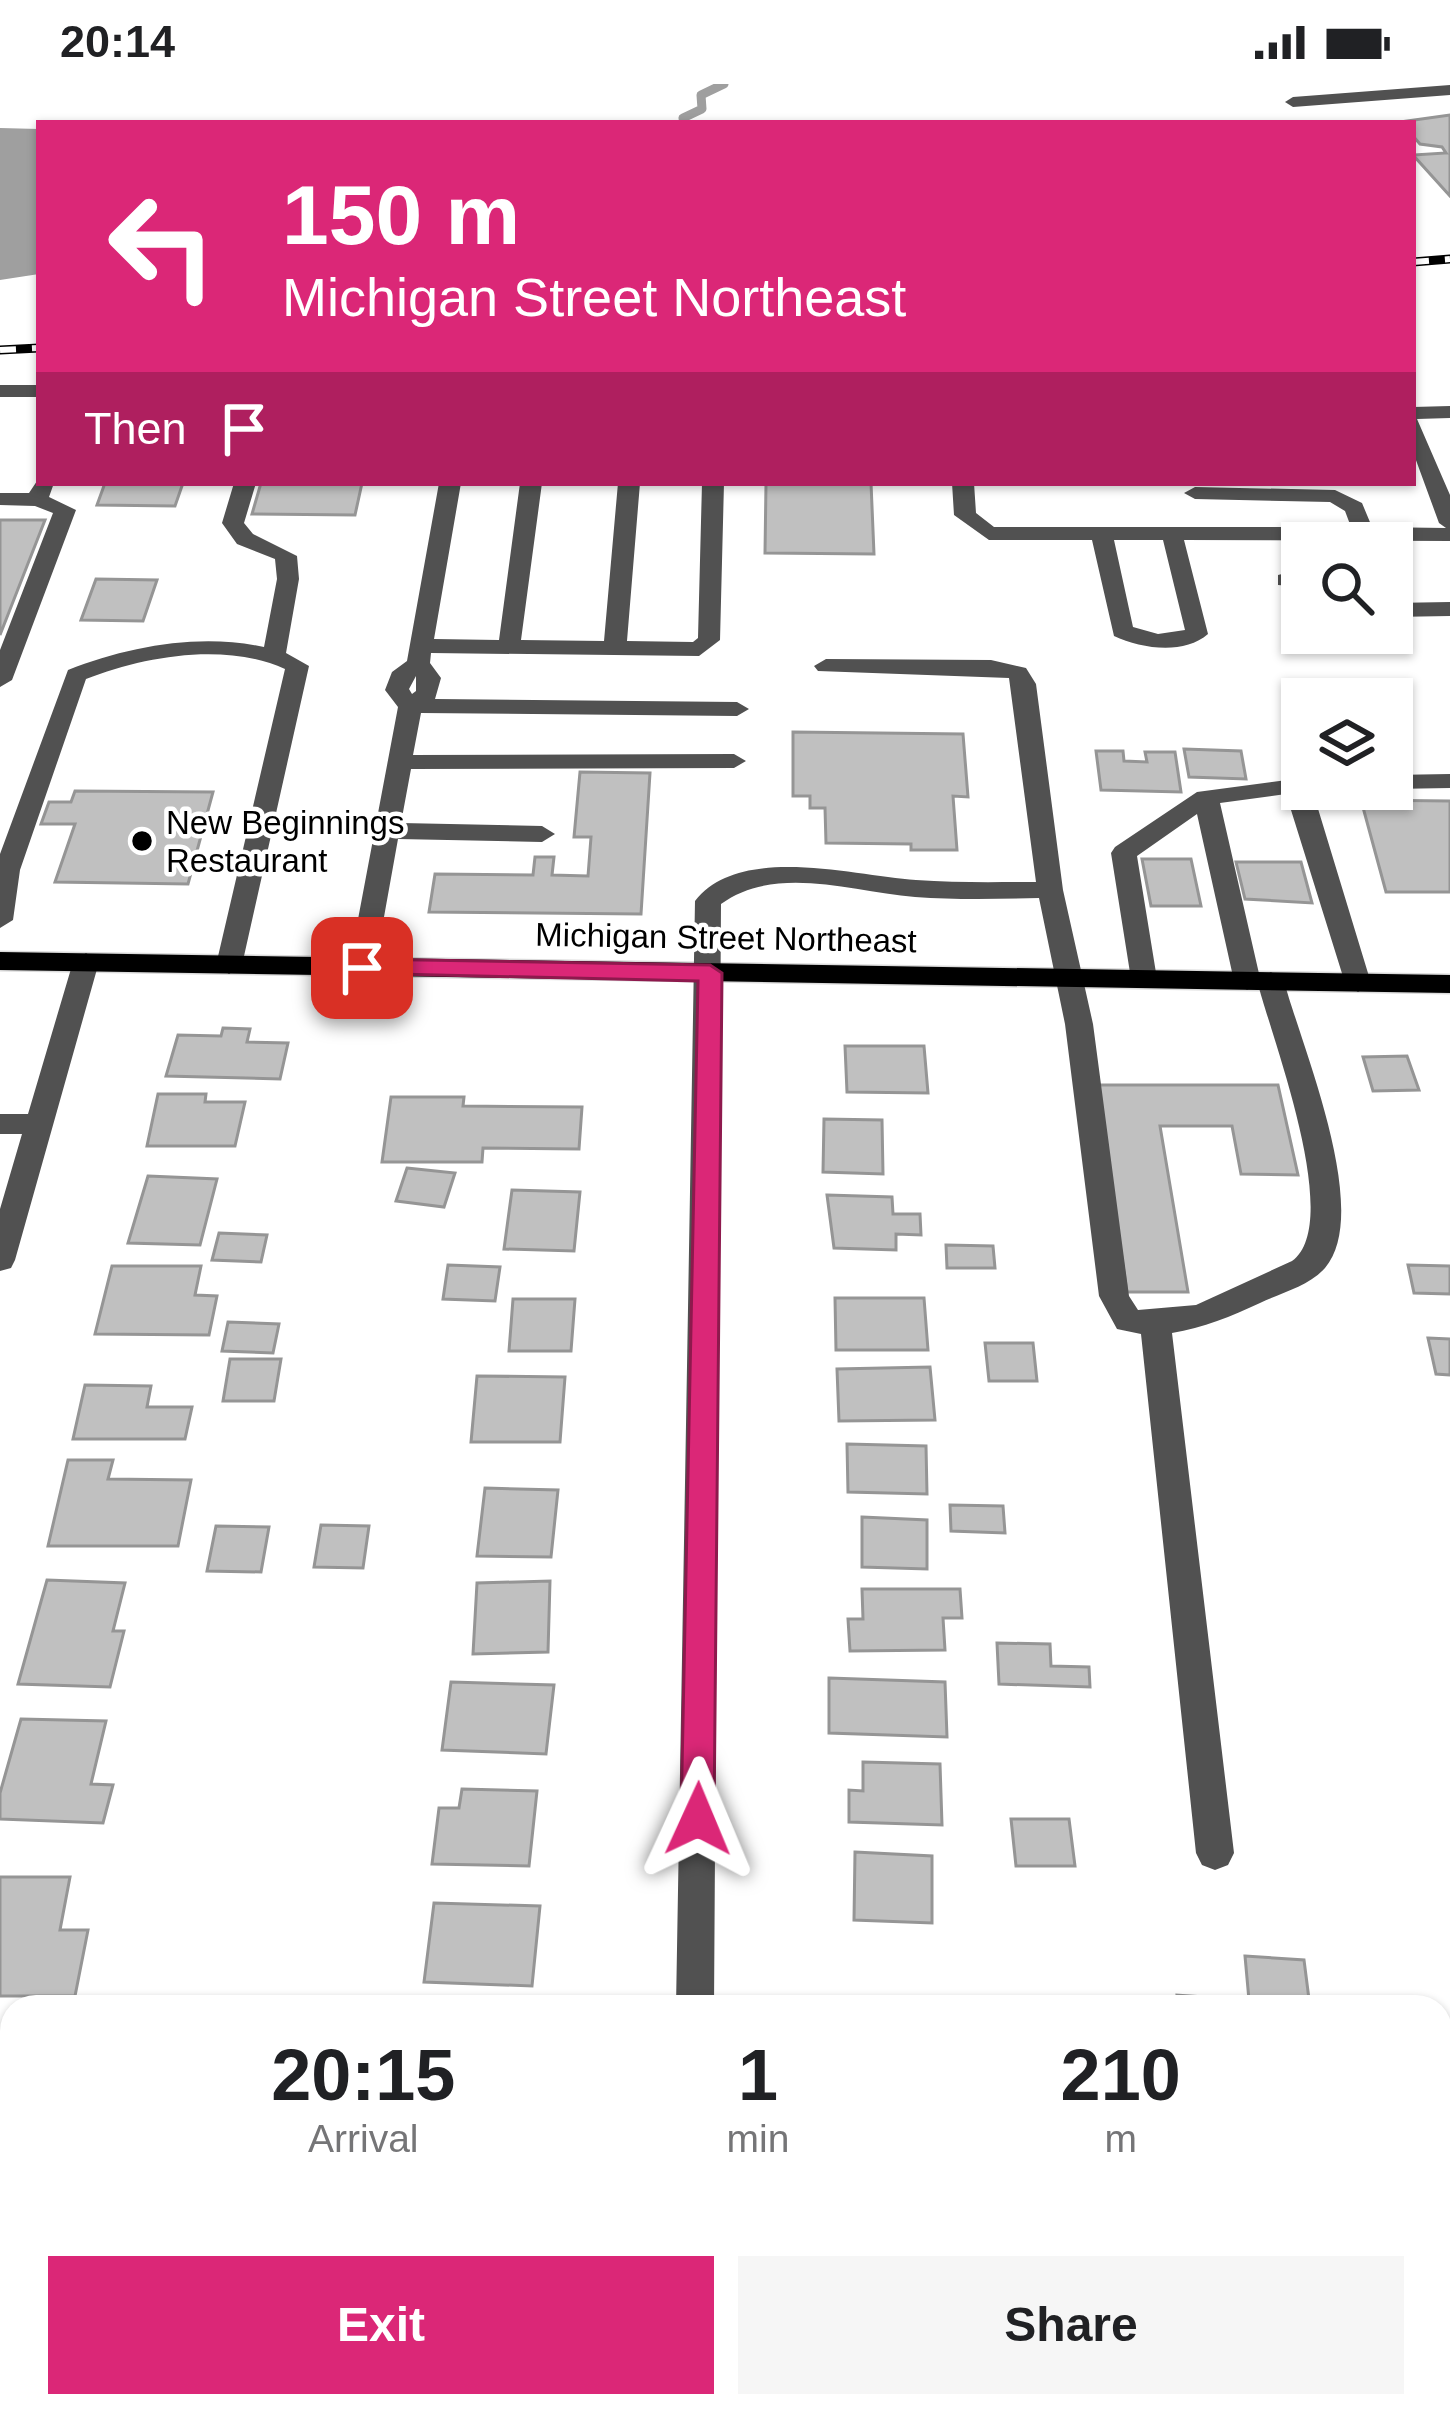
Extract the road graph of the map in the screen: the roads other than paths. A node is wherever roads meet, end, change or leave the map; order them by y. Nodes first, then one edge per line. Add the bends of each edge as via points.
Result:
1 (1286, 84) edge
2 (1450, 90) edge
3 (1293, 102) junction
4 (1299, 120) edge
5 (0, 391) edge
6 (36, 391) edge
7 (1450, 412) edge
8 (1416, 413) edge
9 (1416, 432) edge
10 (244, 486) edge
11 (449, 486) edge
12 (531, 486) edge
13 (629, 486) edge
14 (712, 486) edge
15 (962, 486) edge
16 (41, 491) edge
17 (1195, 493) dead end
18 (0, 499) edge
19 (1360, 522) edge
20 (1450, 523) edge
21 (1281, 533) edge
22 (1102, 534) junction
23 (1172, 534) junction
24 (1413, 534) edge
25 (1450, 535) edge
26 (1450, 609) edge
27 (1413, 610) edge
28 (509, 647) junction
29 (615, 648) junction
30 (275, 652) junction
31 (420, 655) junction
32 (826, 666) dead end
33 (0, 680) edge
34 (410, 706) junction
35 (737, 709) dead end
36 (734, 761) dead end
37 (400, 762) junction
38 (1450, 781) edge
39 (1413, 782) edge
40 (1281, 788) edge
41 (1206, 797) junction
42 (1306, 810) edge
43 (387, 831) junction
44 (542, 834) dead end
45 (1050, 890) junction
46 (0, 920) edge
47 (0, 962) edge
48 (86, 962) junction
49 (229, 965) junction
50 (362, 968) junction
51 (710, 973) junction
52 (1070, 978) junction
53 (1144, 979) junction
54 (1259, 981) junction
55 (1358, 983) junction
56 (1450, 984) edge
57 (0, 1124) edge
58 (40, 1124) junction
59 (0, 1260) edge
60 (1156, 1326) junction
61 (1215, 1852) dead end
62 (695, 1995) edge

1 - 3 street
2 - 3 street
3 - 4 street
5 - 6 street
7 - 8 street
9 - 20 street
10 - 30 street via 233,524 245,539 286,556
11 - 31 street
12 - 28 street
13 - 29 street
14 - 29 street via 709,640 699,649
15 - 22 street via 965,514 989,534
16 - 18 street
16 - 33 street via 64,510
17 - 19 street via 1335,496
21 - 23 street
22 - 23 street
22 - 23 street via 1122,632 1180,640 1197,634
24 - 25 street
26 - 27 street
28 - 29 street
28 - 31 street
30 - 46 street via 148,651 76,675 7,870
30 - 49 street via 297,666
31 - 34 street via 427,694
32 - 45 street via 1018,673
34 - 35 street
34 - 37 street
36 - 37 street
37 - 43 street
38 - 39 street
40 - 41 street
41 - 53 street via 1124,853
41 - 54 street
42 - 55 street
43 - 44 street
43 - 50 street
45 - 51 street via 749,878 707,901
45 - 52 street
47 - 48 main road, Michigan Street Northeast
48 - 49 main road, Michigan Street Northeast
48 - 58 street
49 - 50 main road, Michigan Street Northeast
50 - 51 main road, Michigan Street Northeast
51 - 52 main road, Michigan Street Northeast
51 - 62 street
52 - 53 main road, Michigan Street Northeast
52 - 60 street via 1114,1296 1128,1321
53 - 54 main road, Michigan Street Northeast
54 - 55 main road, Michigan Street Northeast
54 - 60 street via 1308,1096 1330,1228 1315,1260 1301,1268 1200,1318
55 - 56 main road, Michigan Street Northeast
57 - 58 street
58 - 59 street
60 - 61 street

